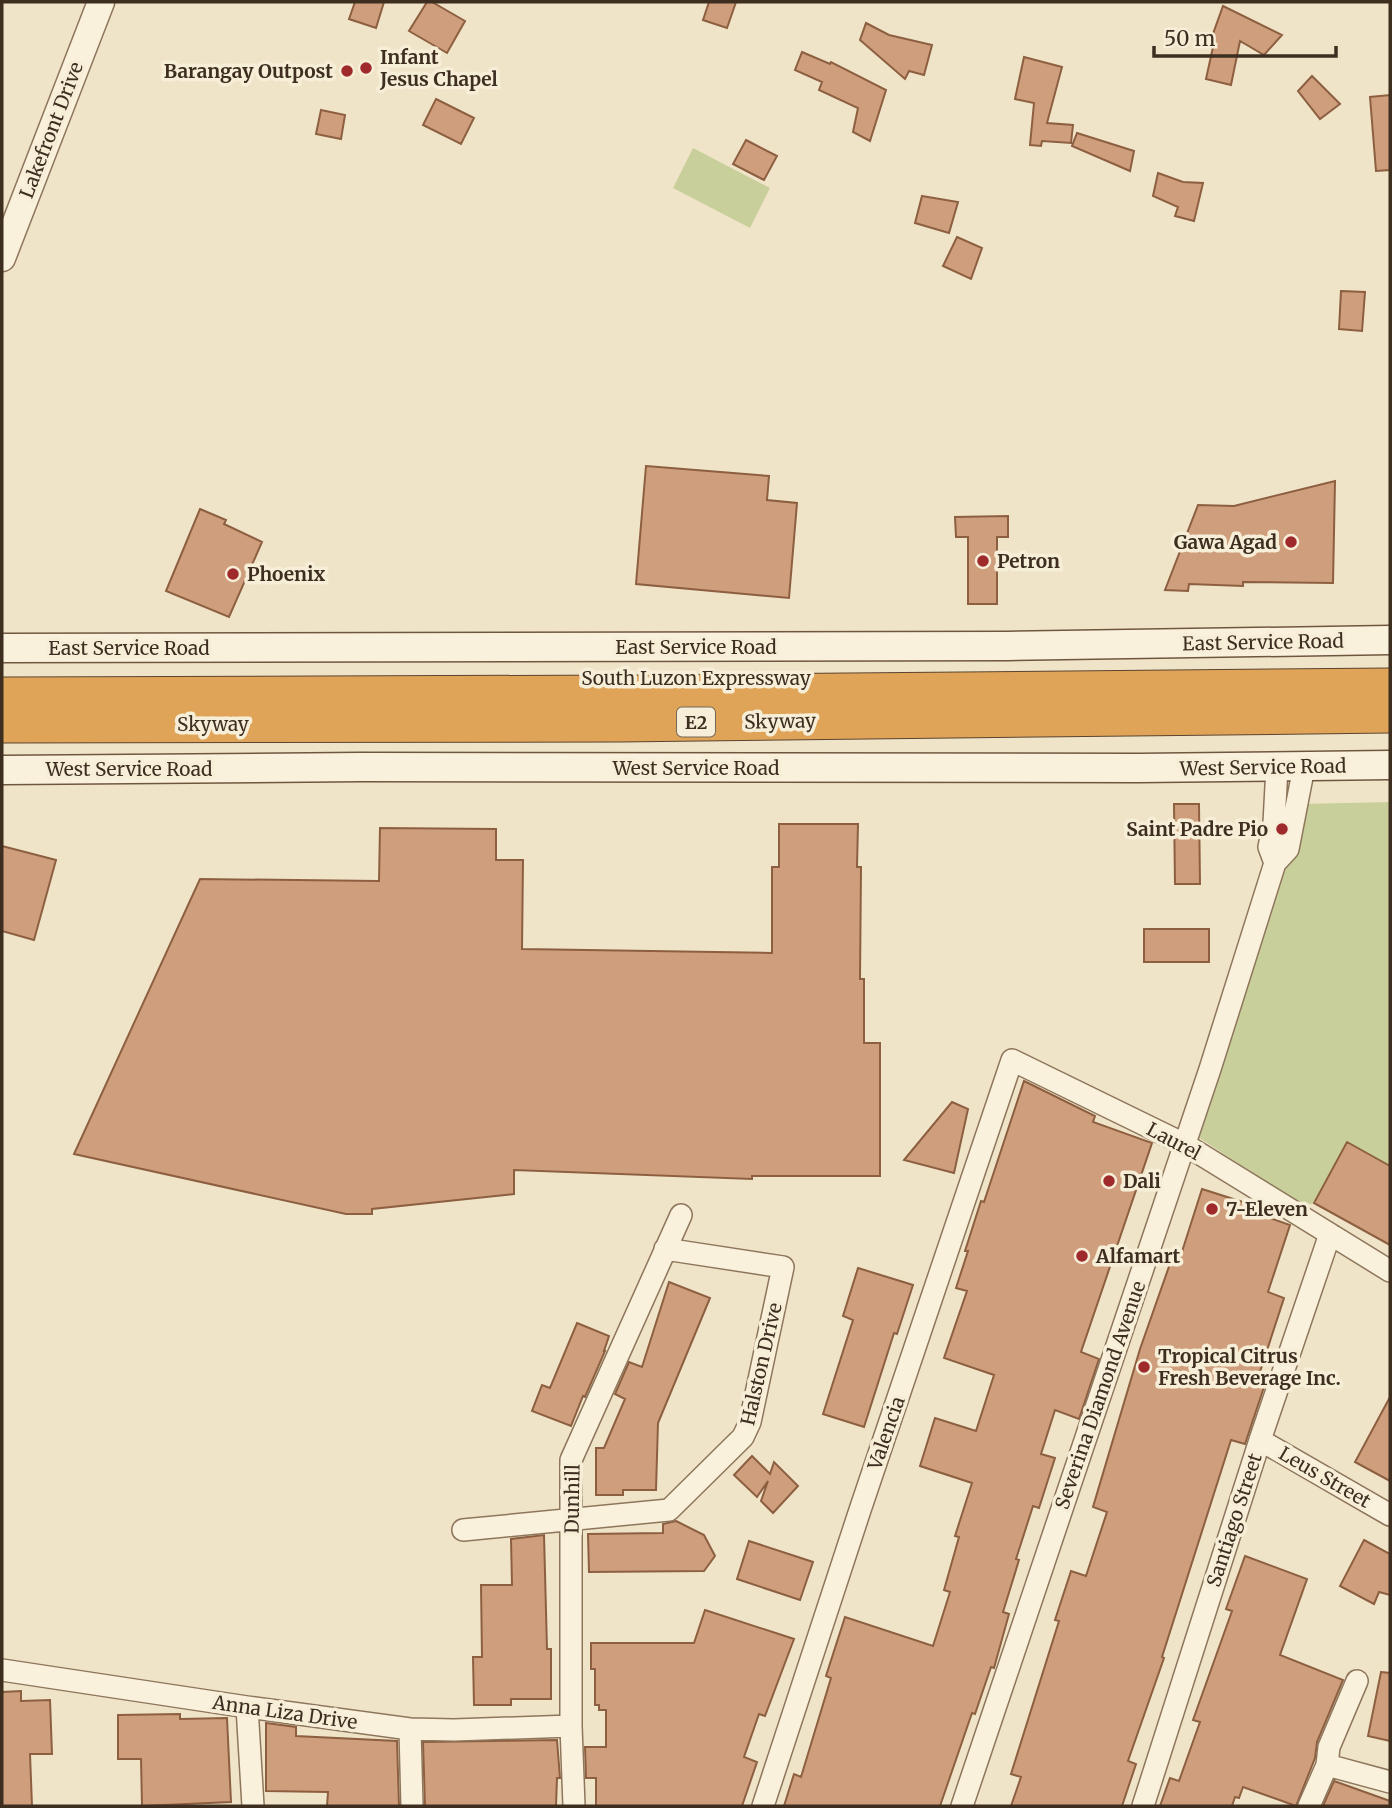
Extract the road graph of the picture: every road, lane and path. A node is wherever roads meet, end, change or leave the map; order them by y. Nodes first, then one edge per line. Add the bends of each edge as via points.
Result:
1 (101, 2) edge
2 (2, 258) edge
3 (1390, 640) edge
4 (2, 648) edge
5 (1390, 673) edge
6 (2, 682) edge
7 (1390, 687) edge
8 (2, 695) edge
9 (1390, 714) edge
10 (2, 724) edge
11 (1390, 737) edge
12 (2, 743) edge
13 (1390, 765) edge
14 (1291, 767) junction
15 (2, 770) edge
16 (1012, 1060) joint
17 (1184, 1144) junction
18 (681, 1215) dead end
19 (1330, 1234) junction
20 (665, 1249) junction
21 (1390, 1271) edge
22 (1260, 1440) junction
23 (1390, 1515) edge
24 (571, 1520) junction
25 (463, 1530) dead end
26 (2, 1670) edge
27 (1357, 1681) dead end
28 (247, 1707) junction
29 (571, 1726) junction
30 (410, 1729) junction
31 (1326, 1765) junction
32 (1390, 1782) edge
33 (253, 1806) edge
34 (412, 1806) edge
35 (574, 1806) edge
36 (763, 1806) edge
37 (962, 1806) edge
38 (1143, 1806) edge
39 (1309, 1806) edge

1 - 2 street, Lakefront Drive
3 - 4 main road, East Service Road via 1008,646
5 - 6 highway, South Luzon Expressway
7 - 8 highway, Skyway / E2
9 - 10 highway, Skyway / E2
11 - 12 highway, E2
13 - 14 main road, West Service Road
14 - 15 main road, West Service Road
14 - 17 street, Severina Diamond Avenue via 1269,848 1275,863
16 - 17 street, Laurel
16 - 36 street, Valencia
17 - 19 street, Laurel
17 - 37 street, Severina Diamond Avenue
18 - 20 street, Dunhill
19 - 21 street, Laurel
19 - 22 street, Santiago Street
20 - 24 street, Dunhill via 571,1460
20 - 24 street, Halston Drive via 783,1267 750,1422 743,1437 669,1510
22 - 23 street, Leus Street
22 - 38 street, Santiago Street
24 - 25 street, Halston Drive
24 - 29 street, Dunhill
26 - 28 street, Anna Liza Drive
27 - 31 street
28 - 30 street, Anna Liza Drive
28 - 33 street
29 - 30 street, Anna Liza Drive
29 - 35 street, Dunhill
30 - 34 street
31 - 32 street
31 - 39 street

